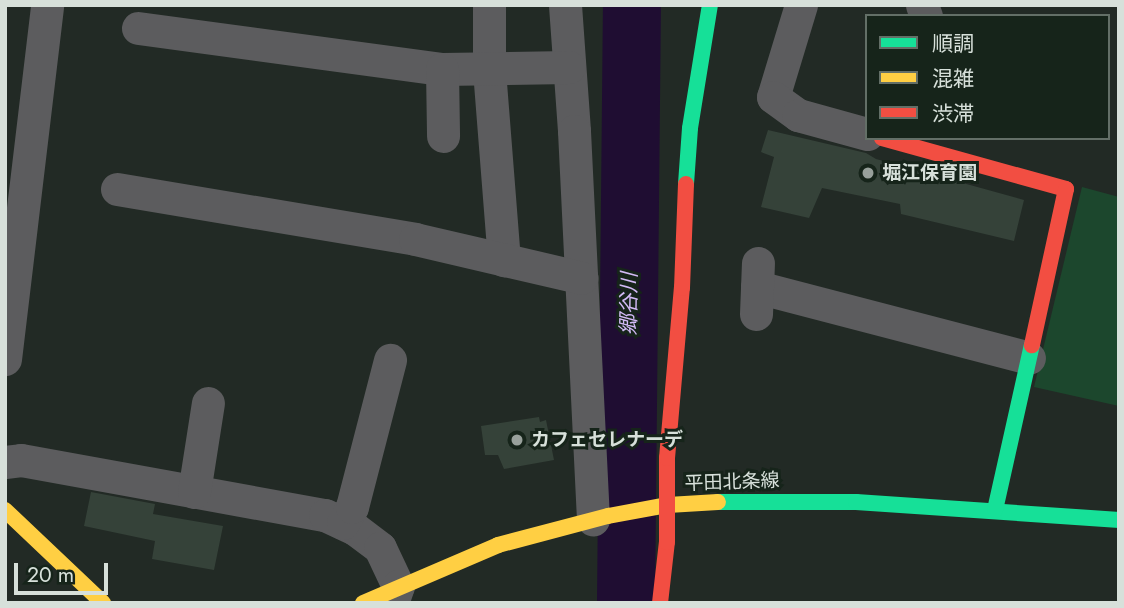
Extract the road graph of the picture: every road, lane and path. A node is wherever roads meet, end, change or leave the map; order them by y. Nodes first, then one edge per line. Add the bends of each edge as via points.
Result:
1 (47, 5) edge
2 (489, 5) edge
3 (565, 5) edge
4 (710, 5) edge
5 (801, 5) edge
6 (138, 28) dead end
7 (569, 66) junction
8 (442, 69) junction
9 (489, 70) junction
10 (865, 133) edge
11 (443, 136) dead end
12 (892, 140) edge
13 (117, 189) dead end
14 (504, 260) junction
15 (582, 278) junction
16 (757, 288) dead end
17 (1029, 358) junction
18 (5, 359) edge
19 (390, 360) dead end
20 (208, 402) dead end
21 (5, 462) edge
22 (194, 492) junction
23 (664, 506) junction
24 (5, 510) edge
25 (995, 510) junction
26 (600, 518) junction
27 (1119, 520) edge
28 (343, 523) junction
29 (395, 594) edge
30 (103, 603) edge
31 (363, 603) edge
32 (660, 603) edge

1 - 18 street
2 - 9 street
3 - 7 street
4 - 23 street via 690,128
5 - 10 street via 773,97 798,115
6 - 8 street
7 - 9 street
7 - 15 street
8 - 9 street
8 - 11 street
9 - 14 street
12 - 17 street via 1066,190
13 - 14 street via 415,239
14 - 15 street
15 - 26 street
16 - 17 street
17 - 25 street
19 - 28 street via 352,506
20 - 22 street
21 - 22 street via 21,460
22 - 28 street via 325,515
23 - 25 street, 平田北条線 via 774,500
23 - 26 street, 平田北条線
23 - 32 street
24 - 30 street
25 - 27 street, 平田北条線
26 - 29 street, 平田北条線 via 498,544
28 - 29 street via 380,548
29 - 31 street, 平田北条線

